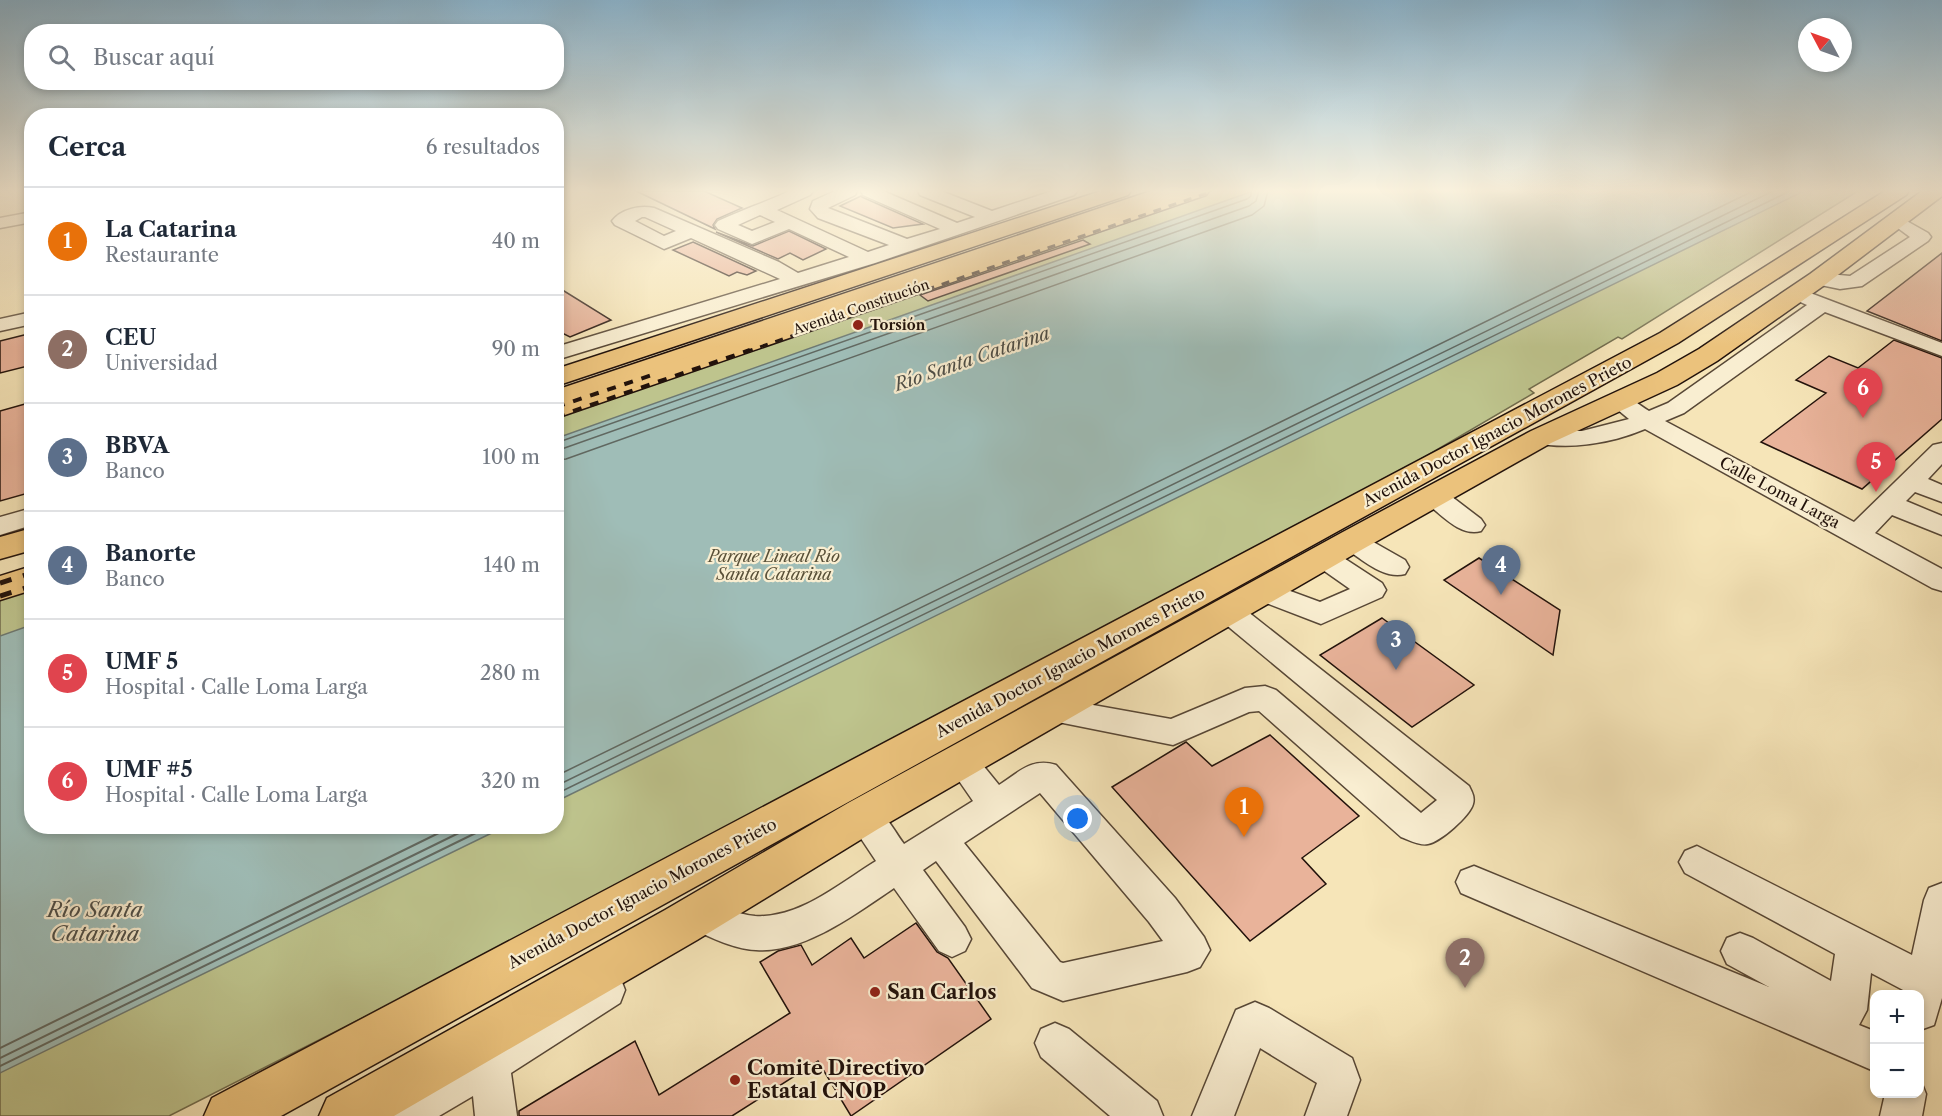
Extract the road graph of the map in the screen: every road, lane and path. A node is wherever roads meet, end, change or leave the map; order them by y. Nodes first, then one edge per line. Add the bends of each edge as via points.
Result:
1 (719, 243) edge
2 (835, 243) edge
3 (900, 243) edge
4 (924, 243) edge
5 (941, 243) edge
6 (1017, 243) edge
7 (1046, 243) edge
8 (1868, 243) edge
9 (1882, 243) edge
10 (908, 246) junction
11 (868, 259) junction
12 (794, 279) junction
13 (1812, 292) junction
14 (24, 320) edge
15 (0, 325) edge
16 (1940, 349) edge
17 (564, 351) edge
18 (1921, 362) dead end
19 (564, 375) edge
20 (564, 396) edge
21 (1618, 401) junction
22 (564, 407) edge
23 (1648, 421) junction
24 (1541, 437) junction
25 (1942, 450) edge
26 (1911, 481) junction
27 (1942, 494) edge
28 (1434, 496) junction
29 (1888, 503) junction
30 (24, 518) edge
31 (1472, 525) dead end
32 (0, 526) edge
33 (1942, 526) edge
34 (1858, 534) junction
35 (24, 541) edge
36 (0, 548) edge
37 (1337, 549) junction
38 (1395, 567) dead end
39 (24, 569) edge
40 (0, 576) edge
41 (1942, 580) edge
42 (24, 581) edge
43 (0, 588) edge
44 (1263, 591) junction
45 (1227, 611) junction
46 (1054, 710) junction
47 (962, 762) junction
48 (995, 805) junction
49 (863, 816) junction
50 (941, 840) junction
51 (1697, 862) dead end
52 (899, 866) junction
53 (1474, 882) dead end
54 (1942, 900) edge
55 (690, 919) junction
56 (952, 939) dead end
57 (1855, 945) junction
58 (1740, 951) dead end
59 (1914, 990) edge
60 (1923, 990) edge
61 (1055, 1043) dead end
62 (1870, 1049) edge
63 (487, 1050) junction
64 (1904, 1098) edge
65 (230, 1116) edge
66 (345, 1116) edge
67 (399, 1116) edge
68 (496, 1116) edge
69 (1142, 1116) edge
70 (1213, 1116) edge
71 (1326, 1116) edge
72 (1901, 1116) edge

1 - 12 street
2 - 11 street
3 - 10 street
4 - 10 street, Avenida Constitución
5 - 19 main road, Avenida Constitución
6 - 20 main road, Avenida Constitución
7 - 22 main road, Avenida Constitución
8 - 65 main road, Avenida Doctor Ignacio Morones Prieto via 1669,338
9 - 13 main road, Avenida Doctor Ignacio Morones Prieto
10 - 11 street, Avenida Constitución
11 - 12 street, Avenida Constitución
12 - 17 street, Avenida Constitución
13 - 16 street
13 - 21 main road, Avenida Doctor Ignacio Morones Prieto via 1667,379
13 - 23 street via 1676,408
14 - 15 street
16 - 18 street
21 - 23 street, Calle Loma Larga
21 - 24 main road, Avenida Doctor Ignacio Morones Prieto
23 - 24 street via 1581,438
23 - 34 street, Calle Loma Larga
24 - 28 main road, Avenida Doctor Ignacio Morones Prieto
25 - 26 street
26 - 27 street
26 - 29 street
28 - 31 street
28 - 37 main road, Avenida Doctor Ignacio Morones Prieto
29 - 33 street
29 - 34 street
30 - 32 street
34 - 41 street, Calle Loma Larga
35 - 36 main road
37 - 38 street
37 - 44 main road, Avenida Doctor Ignacio Morones Prieto
37 - 44 street via 1372,590 1321,614
39 - 40 main road
42 - 43 main road
44 - 45 main road, Avenida Doctor Ignacio Morones Prieto
45 - 46 main road, Avenida Doctor Ignacio Morones Prieto
45 - 46 street via 1457,796 1457,802 1426,830 1413,827 1265,698 1245,700 1173,732
46 - 47 main road, Avenida Doctor Ignacio Morones Prieto
47 - 48 street
47 - 49 main road, Avenida Doctor Ignacio Morones Prieto
48 - 50 street
48 - 50 street via 1041,775 1046,776 1162,910 1191,950 1142,965 1057,981 1046,975
49 - 52 street
49 - 55 main road, Avenida Doctor Ignacio Morones Prieto
50 - 52 street
51 - 57 street
52 - 55 street via 798,927 770,933 744,932
52 - 56 street
53 - 62 street
54 - 60 street
55 - 63 street, Avenida Doctor Ignacio Morones Prieto via 654,955 605,991
57 - 58 street via 1847,1010
57 - 59 street
61 - 69 street
63 - 66 main road, Avenida Doctor Ignacio Morones Prieto
63 - 67 street, Avenida Doctor Ignacio Morones Prieto
63 - 68 street
64 - 72 street
70 - 71 street via 1250,1024 1255,1022 1338,1072 1339,1080

